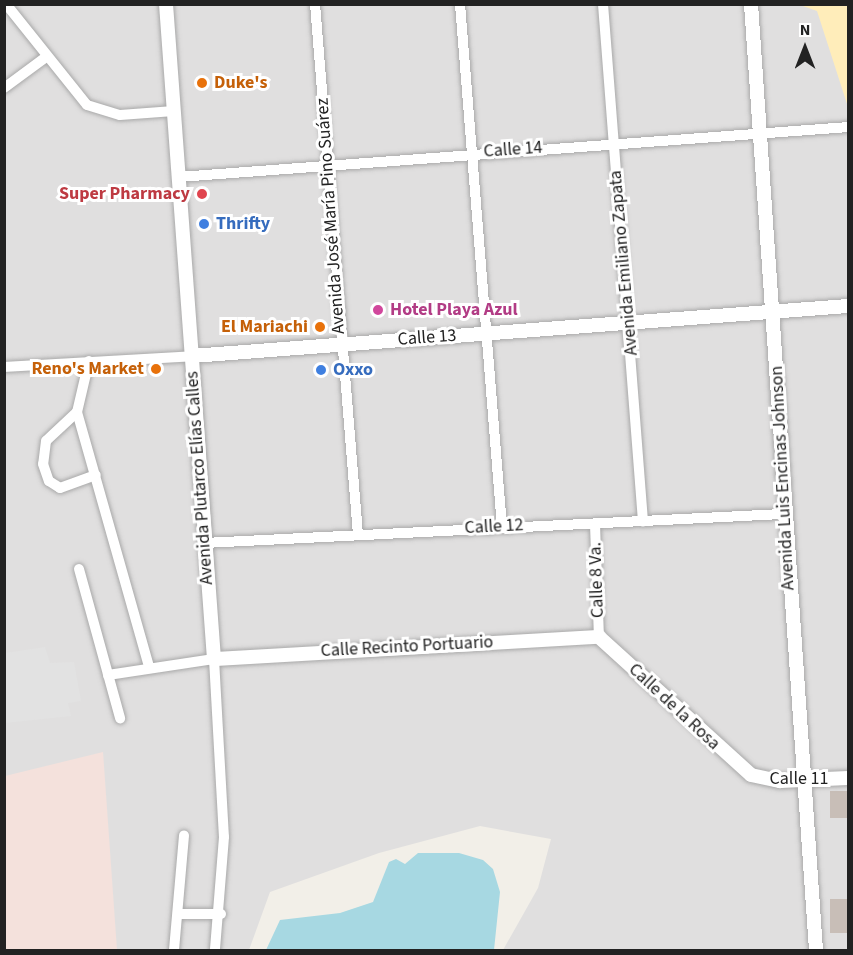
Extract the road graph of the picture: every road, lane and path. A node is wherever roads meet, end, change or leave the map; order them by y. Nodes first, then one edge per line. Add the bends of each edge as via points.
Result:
1 (6, 4) edge
2 (166, 4) edge
3 (315, 4) edge
4 (460, 4) edge
5 (603, 4) edge
6 (751, 4) edge
7 (46, 57) junction
8 (4, 88) edge
9 (174, 111) junction
10 (849, 127) edge
11 (759, 134) junction
12 (615, 144) junction
13 (470, 153) junction
14 (327, 164) junction
15 (179, 177) junction
16 (849, 306) edge
17 (773, 311) junction
18 (630, 323) junction
19 (486, 333) junction
20 (341, 344) junction
21 (192, 356) junction
22 (89, 361) junction
23 (4, 367) edge
24 (77, 412) junction
25 (96, 475) junction
26 (783, 514) junction
27 (644, 521) junction
28 (595, 524) junction
29 (502, 527) junction
30 (358, 535) junction
31 (204, 543) junction
32 (79, 569) dead end
33 (600, 637) junction
34 (214, 659) junction
35 (150, 666) junction
36 (108, 675) junction
37 (120, 718) dead end
38 (751, 775) joint
39 (849, 778) edge
40 (804, 780) junction
41 (184, 835) dead end
42 (179, 914) junction
43 (220, 914) junction
44 (174, 951) edge
45 (215, 951) edge
46 (816, 951) edge

1 - 7 street
2 - 9 street, Avenida Plutarco Elías Calles
3 - 14 street, Avenida José María Pino Suárez
4 - 13 street
5 - 12 street, Avenida Emiliano Zapata
6 - 11 street, Avenida Luis Encinas Johnson
7 - 8 street
7 - 9 street via 80,99 95,110 120,115
9 - 15 street, Avenida Plutarco Elías Calles
10 - 11 street, Calle 14
11 - 12 street, Calle 14
11 - 17 street, Avenida Luis Encinas Johnson
12 - 13 street, Calle 14
12 - 18 street, Avenida Emiliano Zapata
13 - 14 street, Calle 14
13 - 19 street
14 - 15 street, Calle 14
14 - 20 street, Avenida José María Pino Suárez
15 - 21 street, Avenida Plutarco Elías Calles
16 - 17 street, Calle 13
17 - 18 street, Calle 13
17 - 26 street, Avenida Luis Encinas Johnson
18 - 19 street, Calle 13
18 - 27 street, Avenida Emiliano Zapata
19 - 20 street, Calle 13
19 - 29 street
20 - 21 street, Calle 13
20 - 30 street, Avenida José María Pino Suárez
21 - 22 street, Calle 13
21 - 31 street, Avenida Plutarco Elías Calles
22 - 23 street, Calle 13
22 - 24 street
24 - 25 street
24 - 25 street via 46,441 43,464 49,481 60,488
25 - 35 street
26 - 27 street, Calle 12
26 - 40 street, Avenida Luis Encinas Johnson
27 - 28 street, Calle 12
28 - 29 street, Calle 12
28 - 33 street, Calle 8 Va.
29 - 30 street, Calle 12
30 - 31 street, Calle 12
31 - 34 street, Avenida Plutarco Elías Calles
32 - 36 street
33 - 34 street, Calle Recinto Portuario
33 - 38 street, Calle de la Rosa
34 - 35 street
34 - 43 street, Avenida Plutarco Elías Calles via 224,837
35 - 36 street
36 - 37 street
38 - 40 street, Calle 11 via 765,780
39 - 40 street, Calle 11
40 - 46 street, Avenida Luis Encinas Johnson
41 - 42 street
42 - 43 street
42 - 44 street
43 - 45 street, Avenida Plutarco Elías Calles

